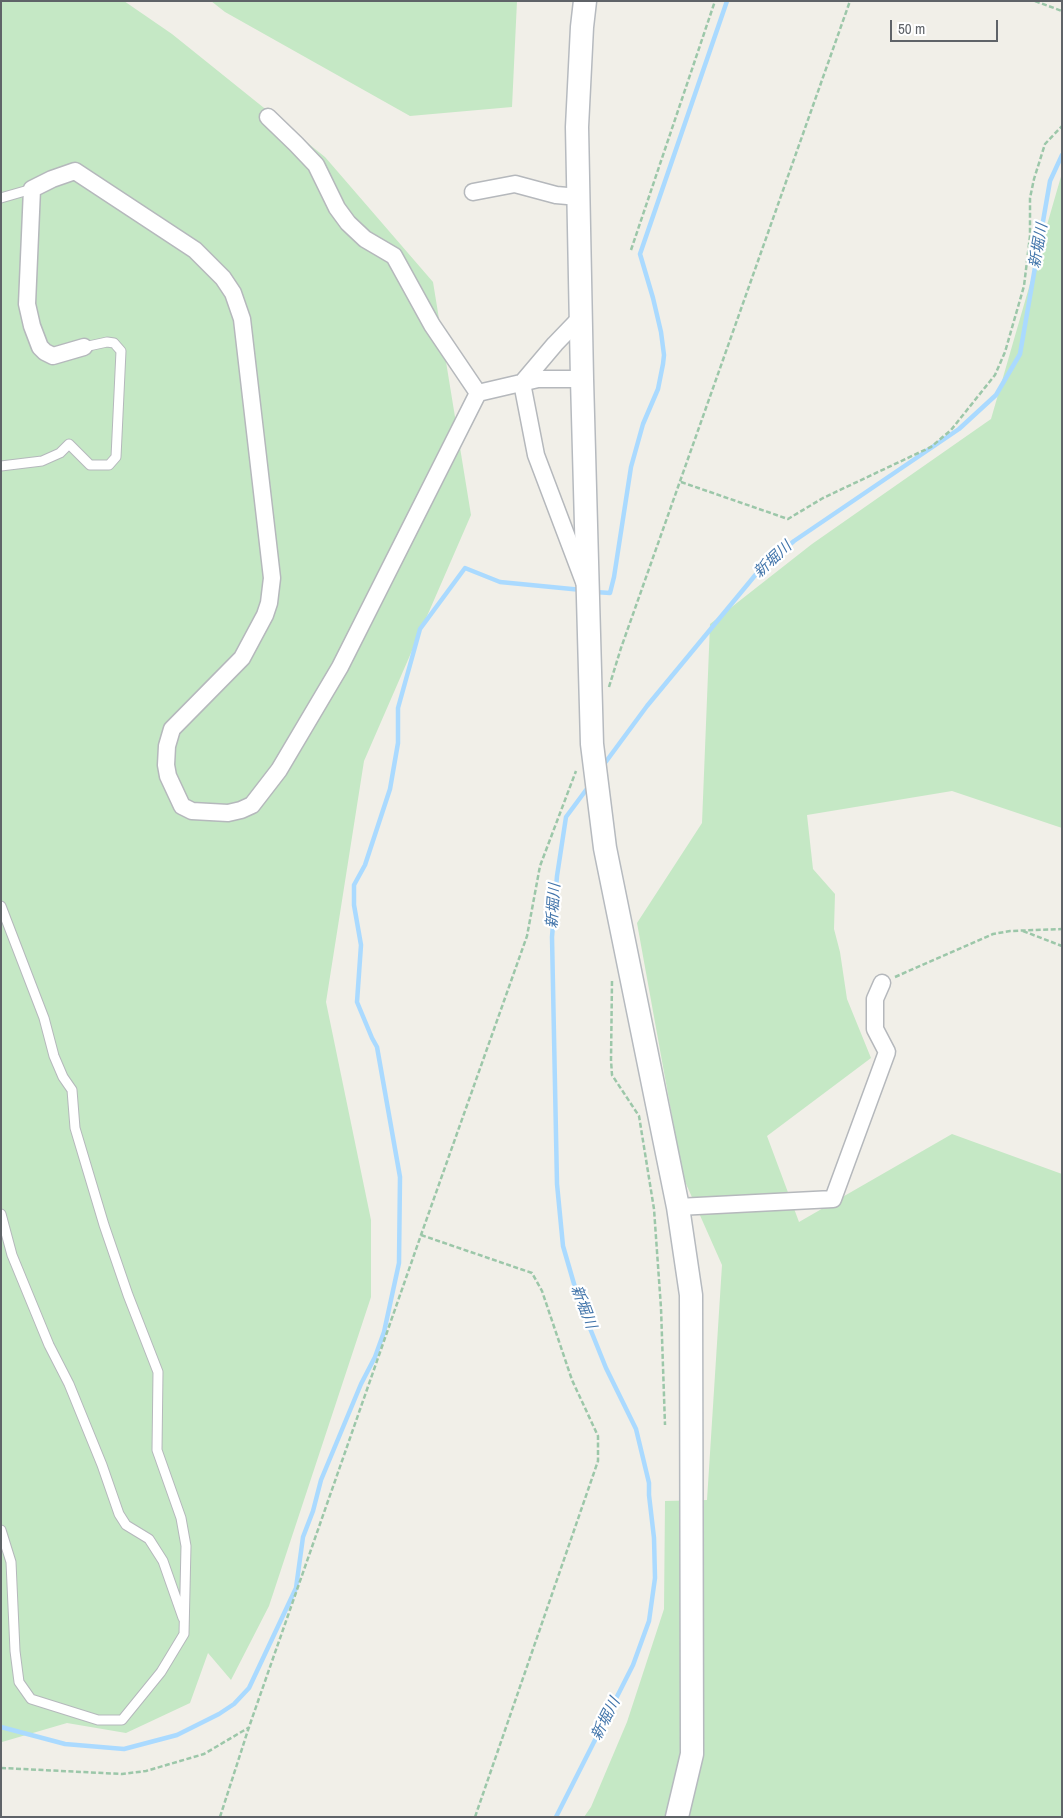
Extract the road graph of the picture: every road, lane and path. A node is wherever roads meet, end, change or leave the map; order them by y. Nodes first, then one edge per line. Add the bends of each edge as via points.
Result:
1 (585, 1) edge
2 (715, 1) edge
3 (850, 1) edge
4 (1034, 1) edge
5 (1062, 11) edge
6 (268, 117) dead end
7 (1062, 126) edge
8 (32, 189) junction
9 (473, 192) dead end
10 (579, 197) junction
11 (1, 198) edge
12 (631, 250) dead end
13 (581, 317) junction
14 (84, 347) joint
15 (582, 379) junction
16 (522, 383) junction
17 (478, 393) junction
18 (1, 466) edge
19 (681, 482) junction
20 (588, 594) junction
21 (608, 692) dead end
22 (592, 744) junction
23 (1, 906) edge
24 (1062, 929) edge
25 (1022, 930) junction
26 (1062, 946) edge
27 (612, 974) dead end
28 (882, 983) joint
29 (678, 1207) junction
30 (1, 1214) edge
31 (420, 1235) junction
32 (665, 1424) dead end
33 (1, 1530) edge
34 (184, 1621) junction
35 (249, 1727) junction
36 (1, 1768) edge
37 (220, 1817) edge
38 (474, 1817) edge
39 (677, 1817) edge

1 - 10 street via 578,127
2 - 12 path
3 - 19 path
4 - 5 path
6 - 17 street via 316,165 348,223 365,239 394,256 432,325
7 - 19 path via 1045,144 1034,180 1024,286 1005,352 996,375 951,430 930,447 823,498 788,519
8 - 11 lane
8 - 14 street via 27,304 32,326 40,347 53,356
8 - 17 street via 75,171 195,250 223,278 233,293 242,319 272,578 265,615 242,658 172,729 167,746 168,776 182,806 192,811 228,813 252,805 279,770 340,667
9 - 10 street via 515,184 556,195
10 - 13 street
13 - 15 street
13 - 16 street
14 - 18 lane via 107,342 114,343 121,351 116,458 109,465 90,465 68,444 60,453 42,461
15 - 16 street via 538,379
15 - 20 street
16 - 17 street
16 - 20 street via 536,456
19 - 21 path
20 - 22 street
22 - 29 street via 605,848
22 - 31 path via 579,763 540,866 527,936
23 - 34 lane via 44,1018 54,1056 72,1090 75,1128 104,1225 158,1372 157,1450 181,1518 186,1546
24 - 25 path
25 - 26 path
25 - 28 path via 993,934
27 - 32 path via 612,1075 639,1116 654,1209
28 - 29 street via 875,999 875,1029 887,1052 833,1199
29 - 39 street via 691,1295 692,1754
30 - 34 lane via 12,1255 73,1393 119,1514 126,1525 149,1539 163,1561
31 - 35 path
31 - 38 path via 532,1273 542,1291 572,1380 598,1436 598,1461
33 - 34 lane via 11,1562 19,1682 31,1698 98,1720 122,1720 161,1672 184,1634
35 - 36 path via 204,1754 146,1771 122,1774
35 - 37 path

